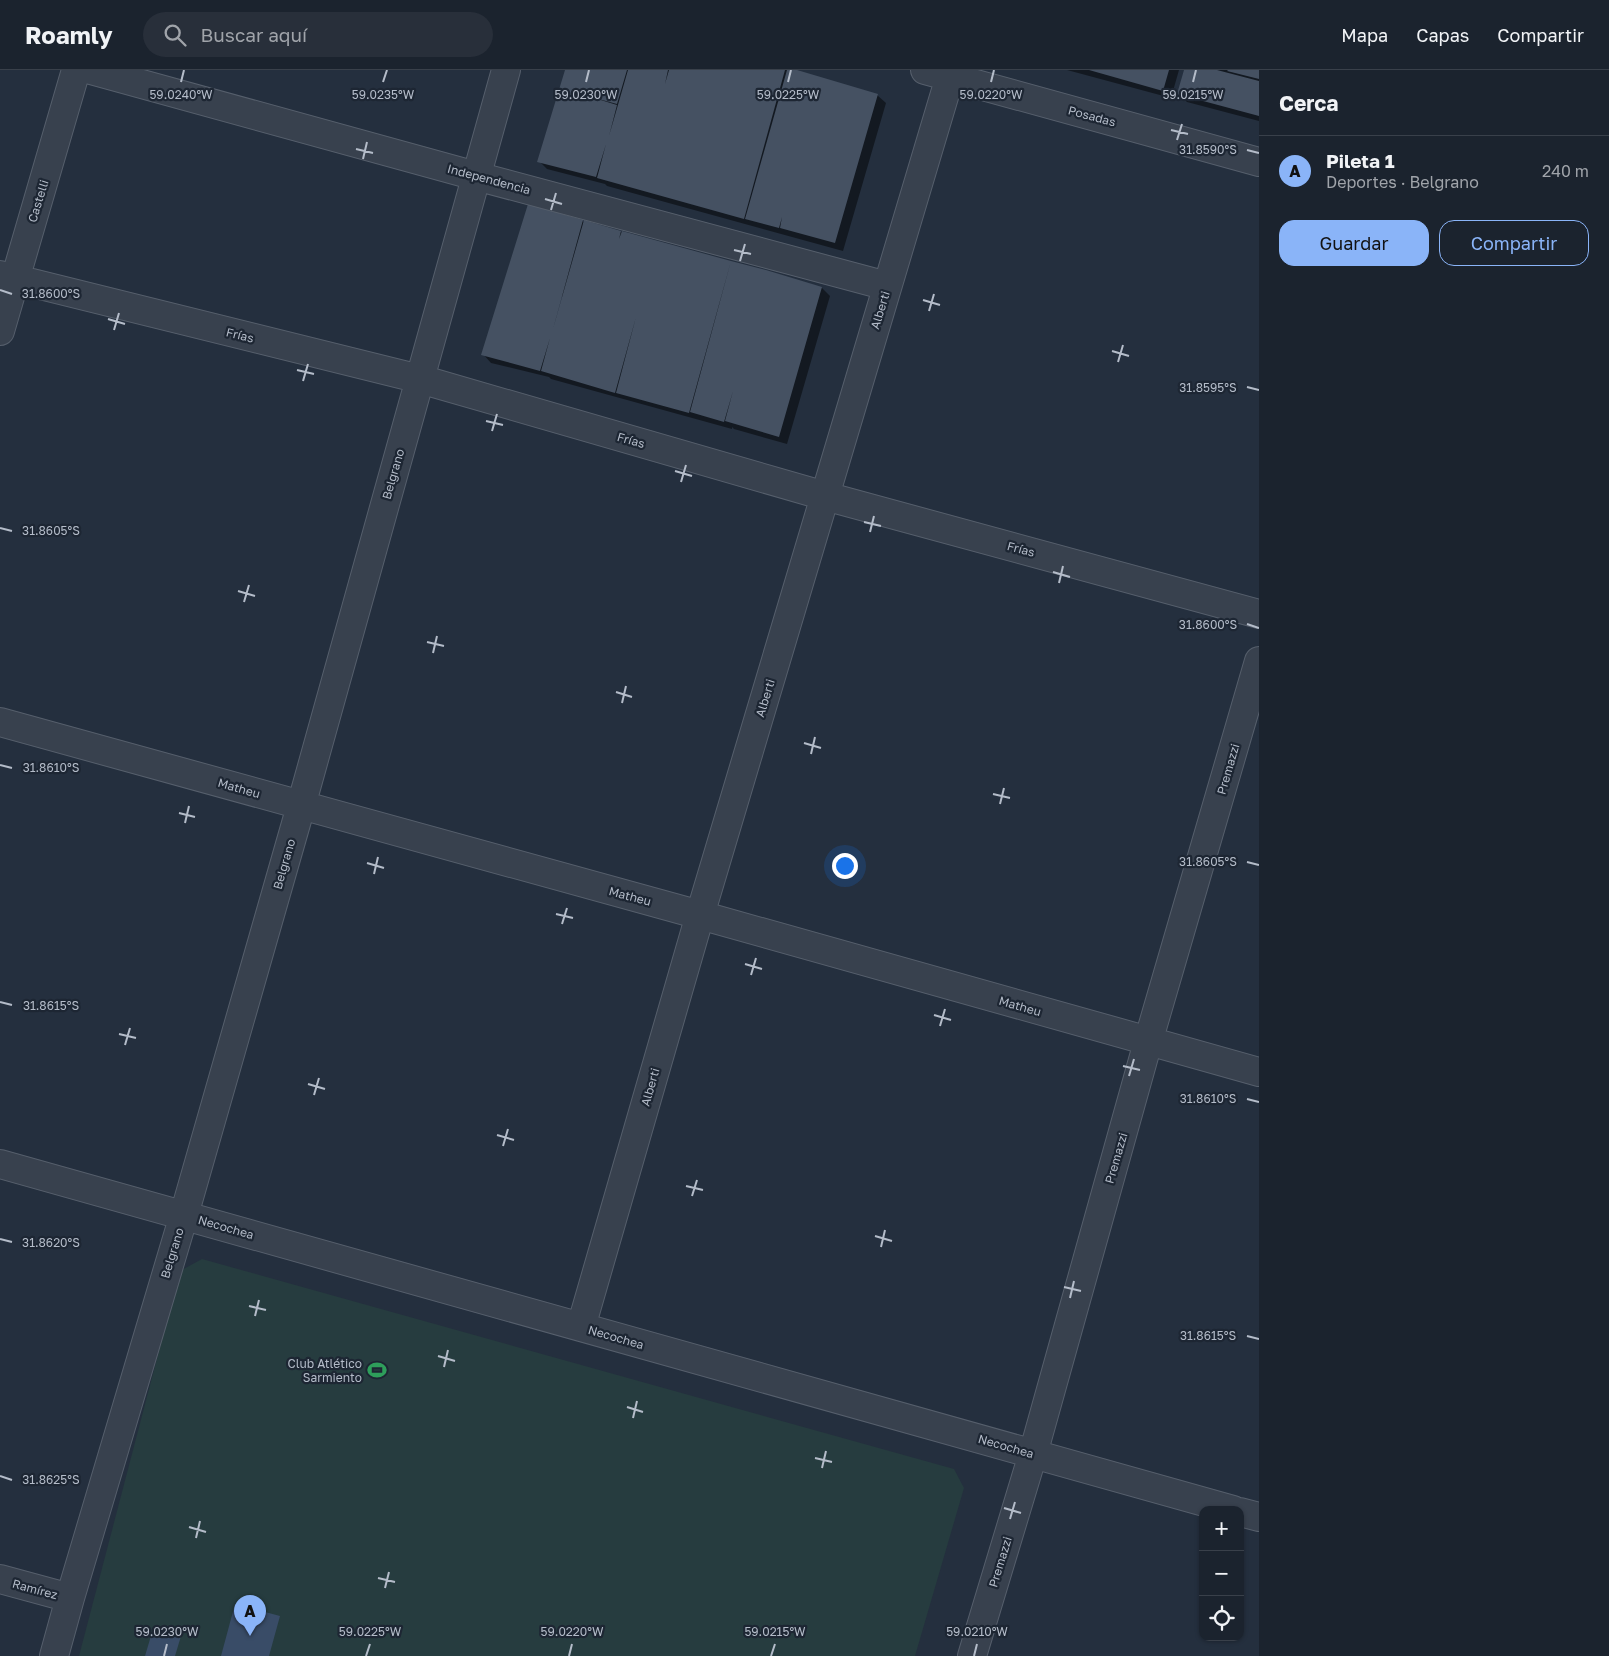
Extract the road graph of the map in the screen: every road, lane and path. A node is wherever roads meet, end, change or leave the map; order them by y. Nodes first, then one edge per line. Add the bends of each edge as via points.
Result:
1 (76, 70) edge
2 (91, 70) edge
3 (506, 70) edge
4 (942, 72) edge
5 (1259, 162) edge
6 (476, 176) junction
7 (7, 277) edge
8 (887, 286) junction
9 (0, 332) edge
10 (420, 379) junction
11 (825, 496) junction
12 (1259, 614) edge
13 (1259, 661) edge
14 (0, 722) edge
15 (301, 806) junction
16 (700, 915) junction
17 (1148, 1042) junction
18 (1259, 1072) edge
19 (0, 1164) edge
20 (184, 1215) junction
21 (581, 1327) junction
22 (1033, 1454) junction
23 (1219, 1506) edge
24 (1244, 1513) edge
25 (1259, 1517) edge
26 (0, 1579) edge
27 (70, 1598) junction
28 (54, 1656) edge
29 (972, 1656) edge

1 - 7 street, Castelli
2 - 6 street, Independencia
3 - 6 street, Belgrano
4 - 5 street, Posadas
4 - 8 street, Alberti
6 - 8 street, Independencia
6 - 10 street, Belgrano
7 - 9 street, Castelli
7 - 10 street, Frías
8 - 11 street, Alberti
10 - 11 street, Frías
10 - 15 street, Belgrano
11 - 12 street, Frías
11 - 16 street, Alberti
13 - 17 street, Premazzi
14 - 15 street, Matheu
15 - 16 street, Matheu
15 - 20 street, Belgrano
16 - 17 street, Matheu
16 - 21 street, Alberti
17 - 18 street, Matheu
17 - 22 street, Premazzi
19 - 20 street, Necochea
20 - 21 street, Necochea
20 - 27 street, Belgrano
21 - 22 street, Necochea
22 - 23 street, Necochea
22 - 29 street, Premazzi
24 - 25 street
26 - 27 street, Ramírez
27 - 28 street, Belgrano

